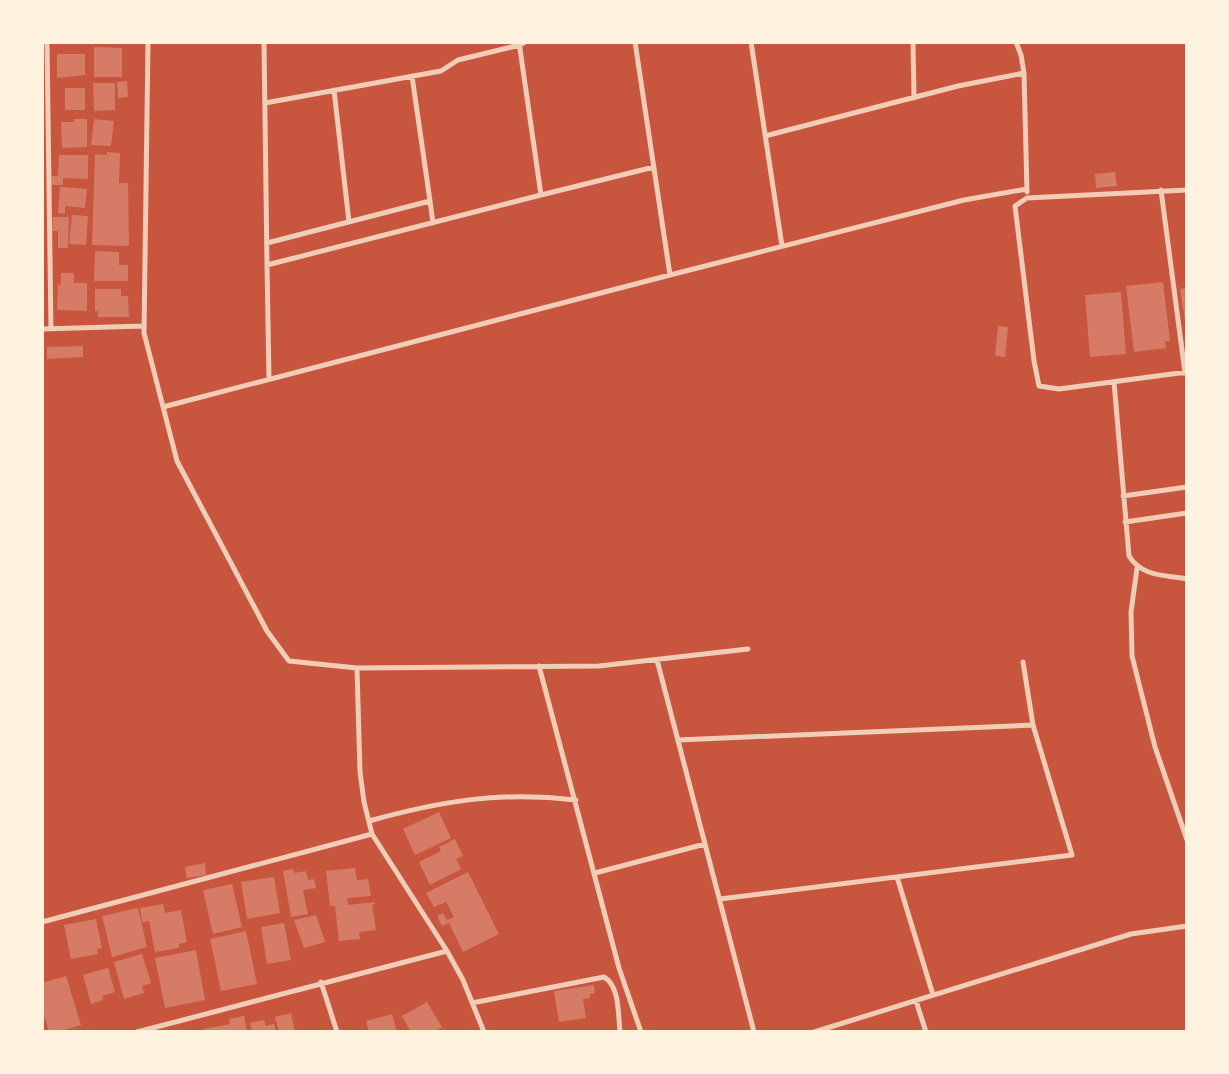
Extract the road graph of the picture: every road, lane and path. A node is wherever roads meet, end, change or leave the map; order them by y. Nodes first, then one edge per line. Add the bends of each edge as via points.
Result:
1 (47, 42) edge
2 (148, 42) edge
3 (264, 42) edge
4 (635, 42) edge
5 (751, 42) edge
6 (914, 42) edge
7 (1016, 42) edge
8 (521, 43) edge
9 (1024, 72) junction
10 (412, 76) junction
11 (334, 90) junction
12 (914, 97) junction
13 (265, 103) junction
14 (765, 136) junction
15 (654, 167) junction
16 (1027, 189) junction
17 (1161, 190) junction
18 (1187, 190) edge
19 (541, 195) junction
20 (1027, 198) junction
21 (429, 201) junction
22 (349, 222) junction
23 (433, 223) junction
24 (267, 243) junction
25 (782, 246) junction
26 (267, 265) junction
27 (670, 275) junction
28 (144, 326) junction
29 (42, 329) edge
30 (51, 329) junction
31 (1186, 373) edge
32 (269, 379) junction
33 (1114, 382) junction
34 (163, 407) junction
35 (1187, 487) edge
36 (1123, 496) junction
37 (1187, 513) edge
38 (1125, 522) junction
39 (1137, 568) junction
40 (1187, 579) edge
41 (748, 649) dead end
42 (657, 660) junction
43 (1023, 663) dead end
44 (539, 666) junction
45 (356, 668) junction
46 (1033, 725) junction
47 (678, 740) junction
48 (576, 800) junction
49 (369, 821) junction
50 (372, 834) junction
51 (1187, 840) edge
52 (705, 844) junction
53 (595, 873) junction
54 (897, 877) junction
55 (720, 900) junction
56 (42, 922) edge
57 (1187, 926) edge
58 (447, 951) junction
59 (321, 982) junction
60 (933, 995) junction
61 (916, 1000) junction
62 (472, 1003) junction
63 (137, 1032) edge
64 (337, 1032) edge
65 (484, 1032) edge
66 (620, 1032) edge
67 (641, 1032) edge
68 (754, 1032) edge
69 (814, 1032) edge
70 (926, 1032) edge

1 - 30 street
2 - 28 street
3 - 13 street
4 - 15 street
5 - 14 street
6 - 12 street
7 - 9 street
8 - 10 street via 457,60 441,71
8 - 19 street
9 - 12 street
9 - 16 street
10 - 11 street
10 - 21 street
11 - 13 street
11 - 22 street
12 - 14 street
13 - 24 street
14 - 25 street
15 - 19 street
15 - 27 street
16 - 20 street
16 - 25 street via 964,200
17 - 18 street
17 - 20 street
17 - 31 street
19 - 23 street
20 - 33 street via 1015,206 1039,386 1059,389
21 - 22 street
21 - 23 street
22 - 24 street
23 - 26 street
24 - 26 street
25 - 27 street
26 - 32 street
27 - 32 street
28 - 30 street
28 - 34 street
29 - 30 street
31 - 33 street
32 - 34 street
33 - 36 street
34 - 45 street via 177,461 267,631 289,661
35 - 36 street
36 - 38 street
37 - 38 street
38 - 39 street via 1129,556
39 - 40 street
39 - 51 street via 1132,656 1155,747
41 - 42 street
42 - 44 street
42 - 47 street
43 - 46 street
44 - 45 street
44 - 48 street
45 - 49 street via 360,772
46 - 47 street
46 - 54 street via 1072,855
47 - 52 street
48 - 49 street via 483,797 430,804
48 - 53 street
49 - 50 street
50 - 56 street
50 - 58 street
52 - 53 street
52 - 55 street
53 - 67 street
54 - 55 street
54 - 60 street
55 - 68 street
57 - 60 street via 1131,934
58 - 59 street
58 - 62 street
59 - 63 street
59 - 64 street
60 - 61 street
61 - 69 street
61 - 70 street
62 - 65 street
62 - 66 street via 604,977 616,995

